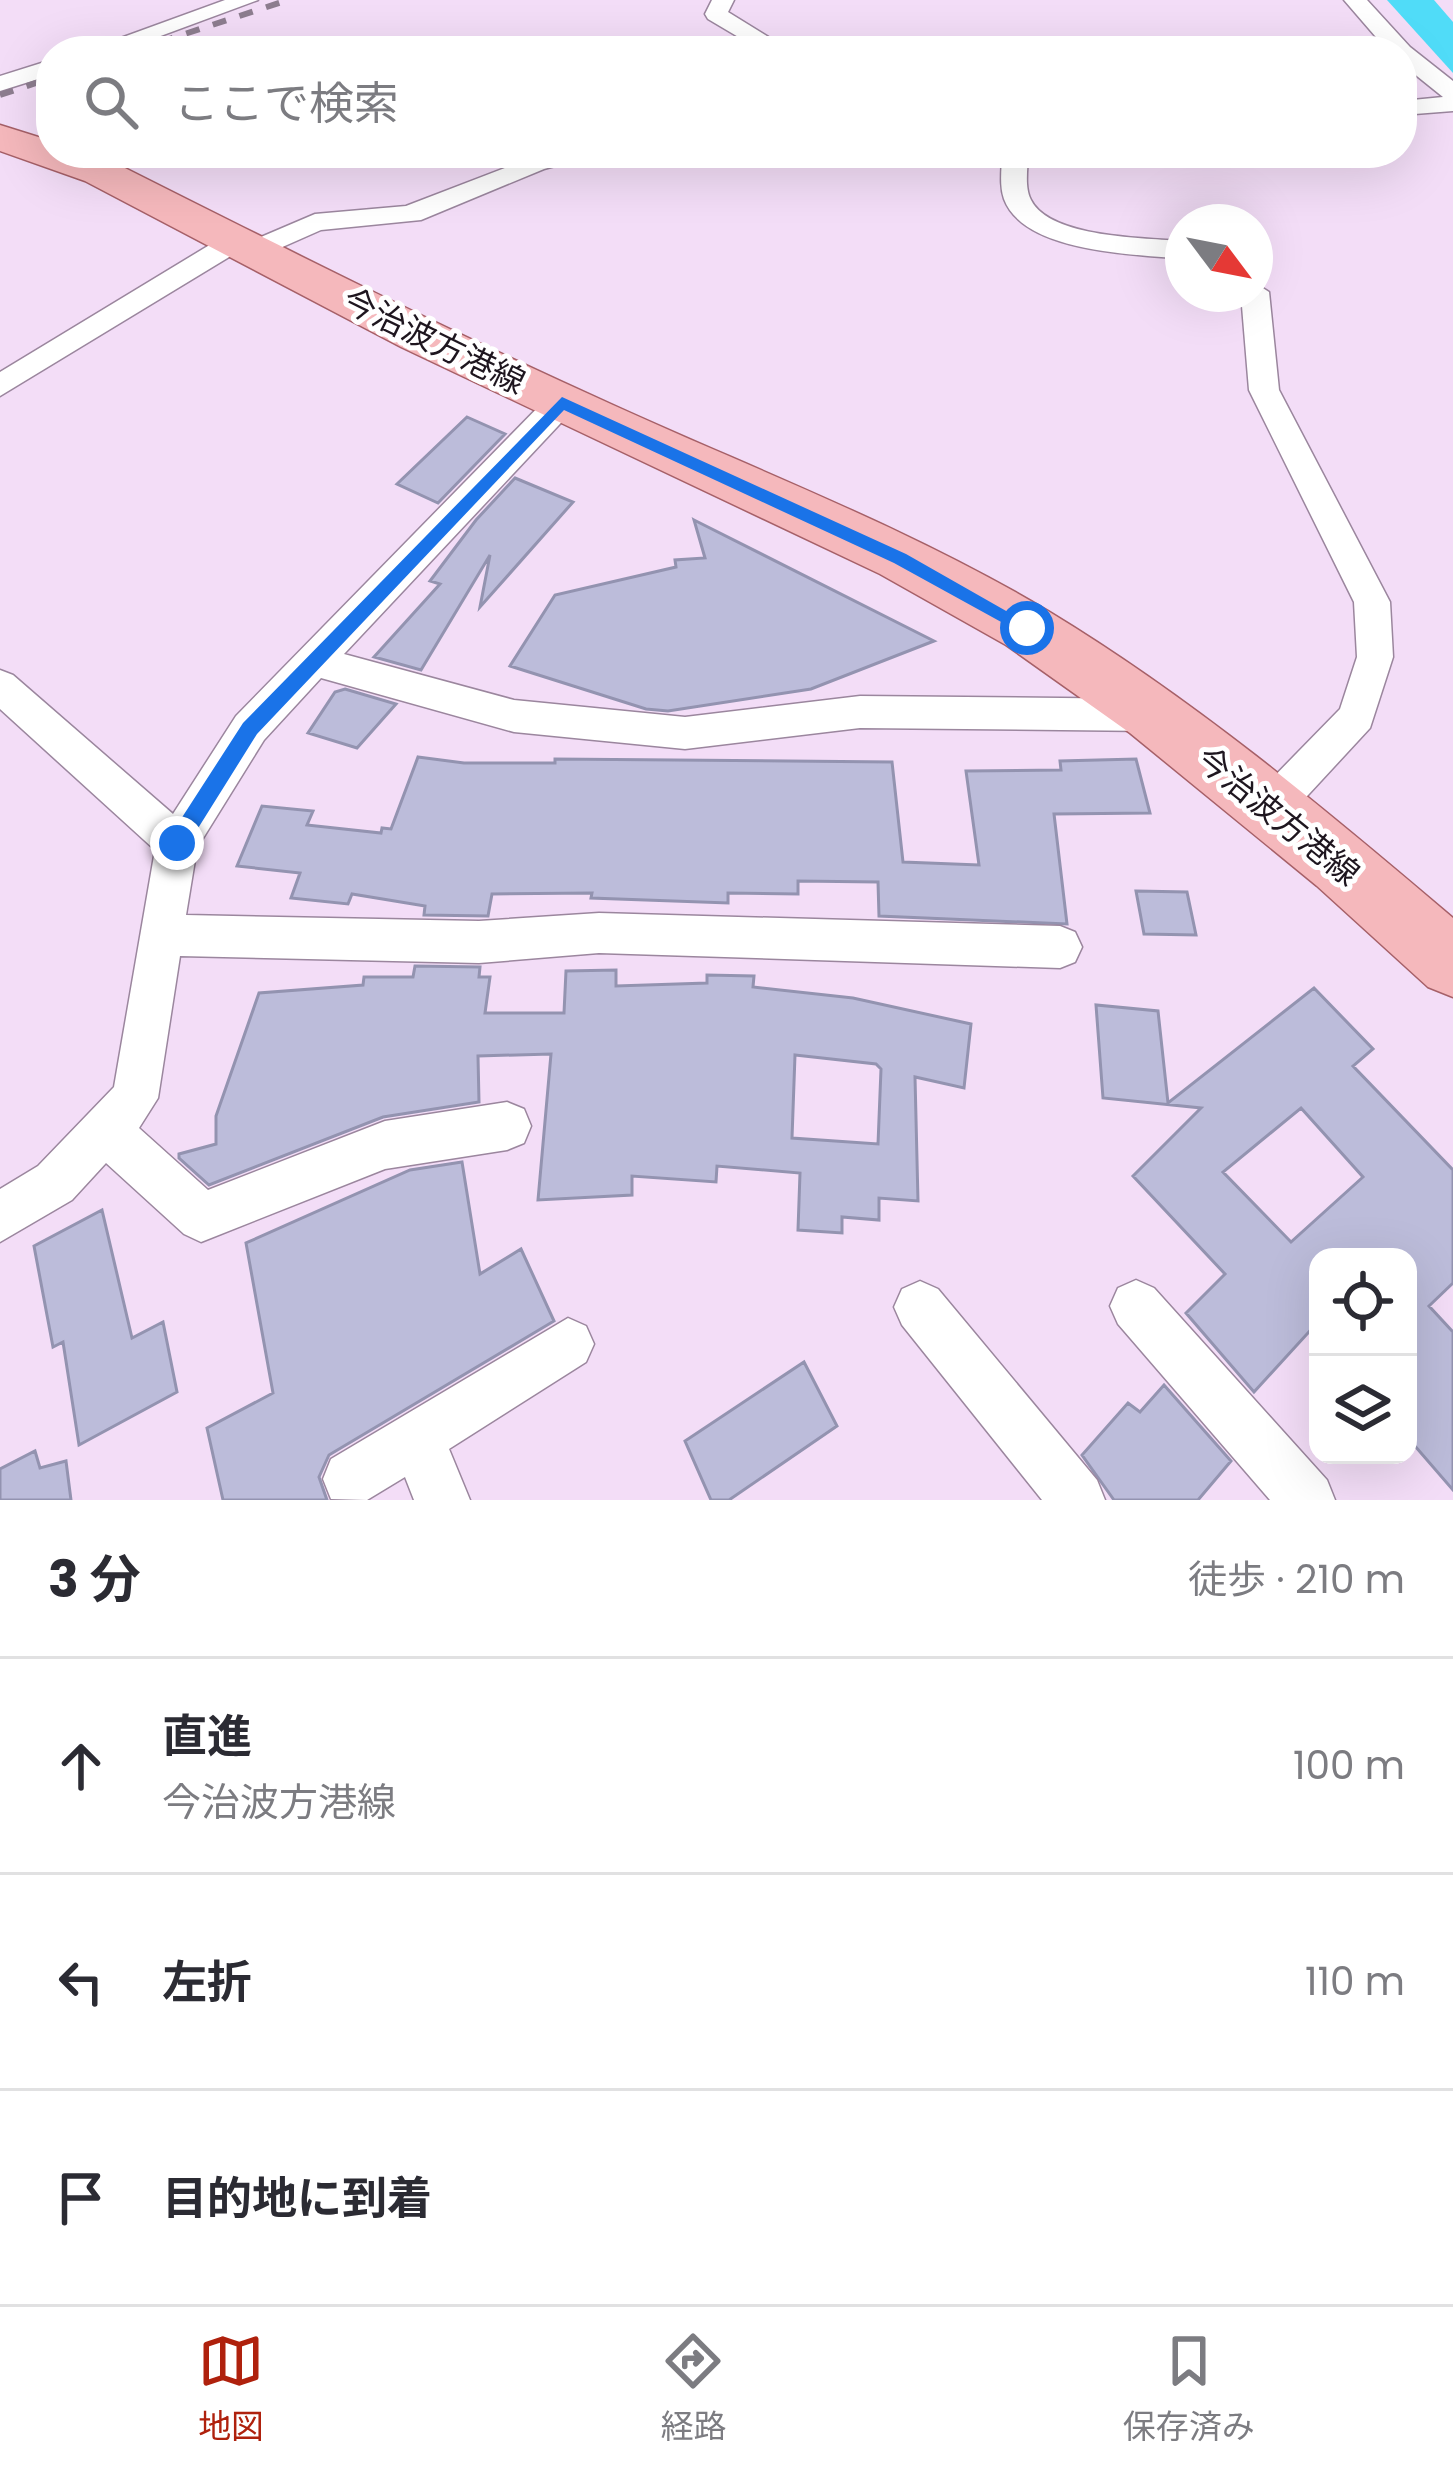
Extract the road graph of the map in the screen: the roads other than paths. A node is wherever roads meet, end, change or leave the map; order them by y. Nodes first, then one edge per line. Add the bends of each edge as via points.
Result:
1 (247, 0) edge
2 (723, 0) edge
3 (1355, 0) edge
4 (141, 36) edge
5 (753, 36) edge
6 (1387, 36) edge
7 (1417, 64) edge
8 (36, 72) edge
9 (0, 84) edge
10 (1453, 92) edge
11 (1453, 104) edge
12 (1417, 107) edge
13 (0, 137) edge
14 (36, 150) edge
15 (89, 168) edge
16 (523, 168) edge
17 (1016, 168) edge
18 (244, 246) junction
19 (1165, 248) edge
20 (1257, 312) edge
21 (0, 386) edge
22 (562, 402) junction
23 (315, 661) junction
24 (0, 686) edge
25 (1151, 715) junction
26 (1270, 808) junction
27 (177, 843) junction
28 (163, 935) junction
29 (1060, 947) dead end
30 (1453, 963) edge
31 (507, 1126) dead end
32 (105, 1130) junction
33 (0, 1216) edge
34 (1136, 1306) dead end
35 (920, 1307) dead end
36 (568, 1344) dead end
37 (417, 1438) junction
38 (351, 1479) dead end
39 (442, 1500) edge
40 (1077, 1500) edge
41 (1307, 1500) edge

1 - 4 street
2 - 5 street via 716,14
3 - 6 street
7 - 10 street
8 - 9 street
11 - 12 street
13 - 14 main road, 今治波方港線
15 - 18 main road, 今治波方港線
16 - 18 street via 411,214 315,222
17 - 19 street via 1022,208 1040,223 1059,233
18 - 21 street
18 - 22 main road, 今治波方港線
20 - 26 street via 1264,389 1372,602 1375,657 1355,717
22 - 23 street
22 - 25 main road, 今治波方港線 via 900,559 1027,628
23 - 25 street via 514,716 685,734 860,712
23 - 27 street via 250,728
24 - 27 street
25 - 26 main road, 今治波方港線
26 - 30 main road, 今治波方港線
27 - 28 street
28 - 29 street via 478,942 598,934
28 - 32 street via 136,1099
31 - 32 street via 385,1145 201,1217
32 - 33 street via 55,1184
34 - 41 street
35 - 40 street
36 - 37 street
37 - 38 street
37 - 39 street

